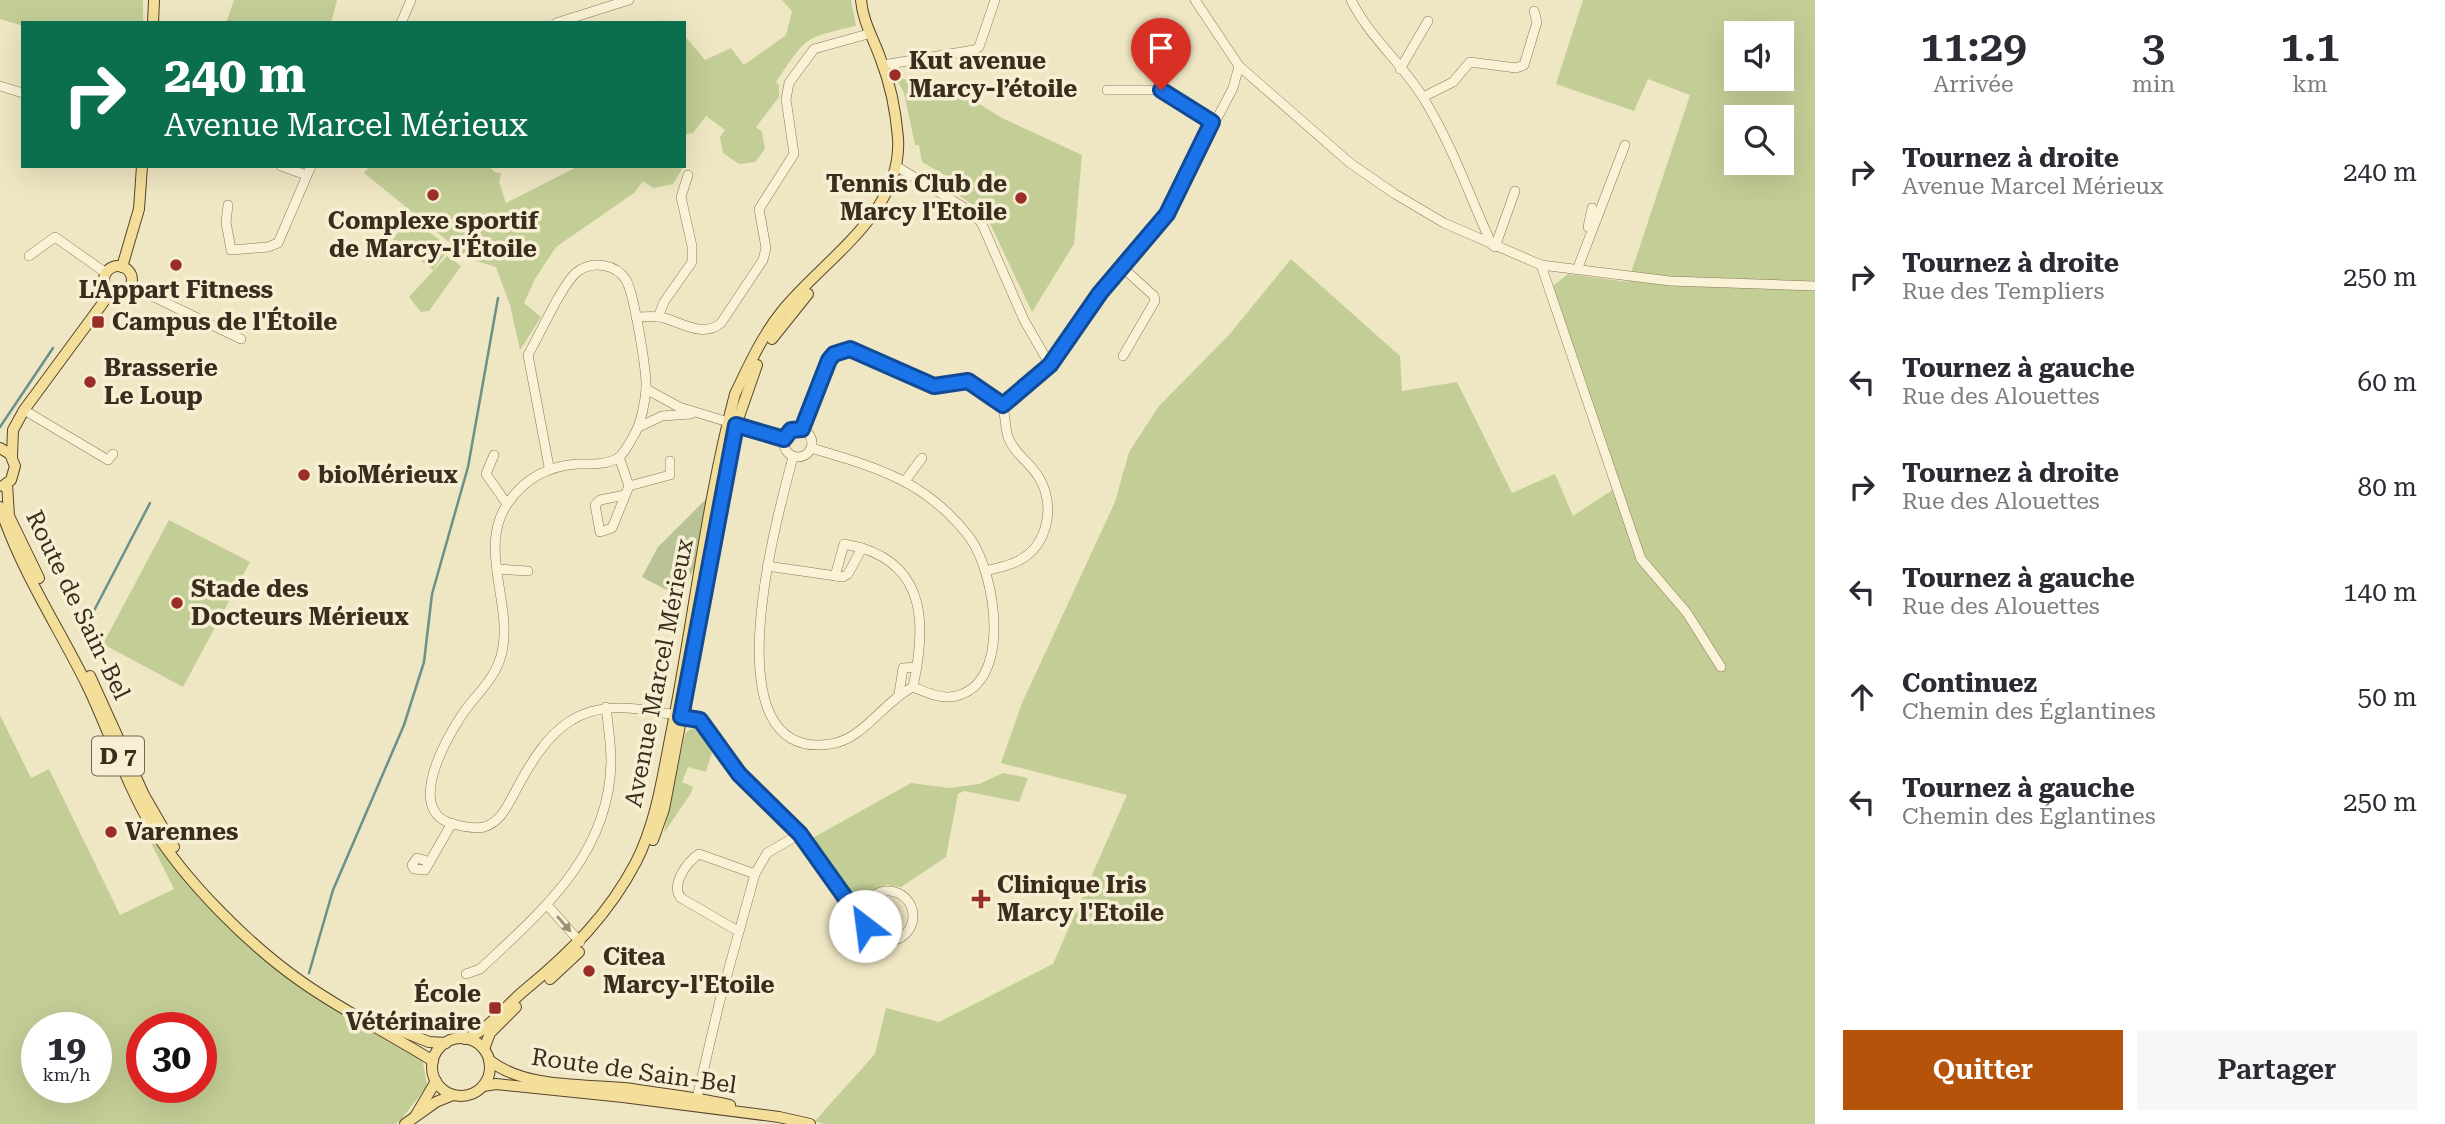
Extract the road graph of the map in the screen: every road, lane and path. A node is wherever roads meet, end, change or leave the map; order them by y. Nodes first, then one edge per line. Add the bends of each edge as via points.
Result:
1 (154, 0) edge
2 (411, 0) edge
3 (629, 0) edge
4 (860, 0) edge
5 (995, 0) edge
6 (1195, 0) edge
7 (1351, 0) edge
8 (1534, 11) dead end
9 (153, 21) edge
10 (402, 21) edge
11 (562, 21) edge
12 (1428, 21) dead end
13 (868, 34) junction
14 (883, 65) junction
15 (1239, 65) junction
16 (1400, 69) junction
17 (0, 88) edge
18 (1107, 90) dead end
19 (21, 93) edge
20 (1423, 97) junction
21 (1212, 122) junction
22 (1625, 145) dead end
23 (896, 166) junction
24 (142, 168) edge
25 (309, 171) edge
26 (688, 175) dead end
27 (1515, 191) dead end
28 (228, 205) dead end
29 (1592, 208) dead end
30 (1494, 246) junction
31 (29, 256) dead end
32 (1541, 265) junction
33 (121, 267) junction
34 (1122, 267) junction
35 (1574, 270) junction
36 (106, 272) junction
37 (131, 286) junction
38 (1815, 286) edge
39 (111, 292) junction
40 (636, 317) junction
41 (658, 317) junction
42 (242, 339) dead end
43 (1123, 356) dead end
44 (1050, 365) junction
45 (646, 389) junction
46 (1003, 405) junction
47 (24, 410) junction
48 (704, 414) junction
49 (732, 423) junction
50 (639, 427) junction
51 (802, 429) junction
52 (13, 430) junction
53 (784, 439) junction
54 (0, 445) edge
55 (811, 448) junction
56 (113, 454) dead end
57 (494, 455) dead end
58 (12, 456) junction
59 (619, 457) junction
60 (793, 457) junction
61 (922, 458) dead end
62 (670, 461) dead end
63 (549, 467) junction
64 (905, 481) junction
65 (4, 485) edge
66 (507, 504) junction
67 (0, 507) edge
68 (862, 548) junction
69 (766, 566) junction
70 (497, 569) junction
71 (528, 571) dead end
72 (986, 571) junction
73 (835, 576) junction
74 (917, 667) junction
75 (1721, 667) dead end
76 (913, 687) junction
77 (899, 694) junction
78 (606, 707) junction
79 (678, 716) junction
80 (452, 823) junction
81 (800, 834) junction
82 (430, 862) dead end
83 (755, 874) junction
84 (202, 890) junction
85 (548, 906) junction
86 (865, 906) junction
87 (738, 931) junction
88 (580, 942) junction
89 (466, 974) dead end
90 (347, 1008) junction
91 (465, 1039) junction
92 (446, 1043) junction
93 (486, 1054) junction
94 (433, 1061) junction
95 (436, 1081) junction
96 (483, 1086) junction
97 (453, 1095) junction
98 (698, 1098) junction
99 (655, 1101) junction
100 (416, 1115) junction
101 (777, 1116) junction
102 (405, 1124) edge
103 (810, 1124) edge

1 - 9 main road
2 - 10 street
3 - 11 street
4 - 13 main road, Avenue Marcel Mérieux
5 - 14 street via 974,50
6 - 15 street
7 - 16 street
8 - 20 street via 1537,22 1520,67 1470,62 1453,82
12 - 16 street
13 - 14 main road, Avenue Marcel Mérieux
13 - 41 street via 814,49 789,83 786,99 794,154 759,209 766,248 763,260 721,323 701,330
14 - 23 main road, Avenue Marcel Mérieux via 898,137
15 - 21 street via 1233,88
15 - 30 street via 1350,163 1444,223
16 - 20 street
17 - 19 street
18 - 21 street via 1161,90
20 - 30 street
21 - 34 street via 1167,214
22 - 35 street
23 - 44 street via 964,207 982,224 1024,320
23 - 49 main road, Avenue Marcel Mérieux via 854,238 763,351
24 - 33 main road via 139,209
25 - 28 street via 283,236 268,247 231,250
26 - 41 street via 681,197 692,262
27 - 30 street
29 - 35 street
30 - 32 street
31 - 36 street via 55,237
32 - 35 street
32 - 75 street via 1641,559 1688,613
33 - 36 main road
33 - 37 main road via 129,272
34 - 43 street via 1155,301
34 - 44 street
35 - 38 street via 1671,281
36 - 39 main road via 104,284
37 - 39 main road via 124,292
37 - 42 street
39 - 47 main road
40 - 41 street
40 - 45 street
40 - 63 street via 626,279 618,273 600,265 574,274 528,355
44 - 46 street
45 - 48 street via 678,407
45 - 50 street
46 - 51 street via 968,381 934,386 850,349 829,360
46 - 72 street via 1009,440 1046,491 1048,517 1028,554
47 - 52 main road
47 - 56 street via 108,460
48 - 49 street
48 - 50 street via 662,416
49 - 53 street
49 - 79 main road, Avenue Marcel Mérieux
50 - 59 street
51 - 53 street via 791,430
51 - 55 street via 811,437
52 - 54 main road
52 - 58 main road, Route de Sain-Bel
53 - 60 street via 785,450
54 - 58 main road
55 - 60 street via 803,457
55 - 64 street via 885,470
57 - 66 street via 486,474
58 - 65 main road, Route de Sain-Bel via 15,471
59 - 62 street via 627,491 670,475
59 - 63 street via 599,464
60 - 69 street
61 - 64 street
63 - 66 street via 522,486
64 - 72 street via 960,527
65 - 84 main road, Route de Sain-Bel / D 7 via 14,528 106,707 144,795
66 - 70 street via 498,524
67 - 84 main road, Route de Sain-Bel / D 7 via 14,546 86,685 138,802 165,846
68 - 73 street via 848,574
68 - 73 street via 844,544
68 - 74 street via 883,554 911,588 922,629
69 - 73 street
69 - 77 street via 762,693 764,707 774,722 800,740 830,744 856,733
70 - 71 street
70 - 80 street via 502,652 489,681 454,725 429,788 434,811
72 - 76 street via 994,631 991,657 980,680 950,697
74 - 76 street
74 - 77 street via 903,668
76 - 77 street
78 - 79 street via 629,706
78 - 80 street via 578,715 558,729 540,748 495,822 481,828
78 - 85 street via 611,760 602,816 582,861
79 - 81 street via 700,720 739,774
79 - 88 main road, Avenue Marcel Mérieux via 640,852 605,914
79 - 93 main road, Avenue Marcel Mérieux via 664,809 643,863 611,917 570,963 490,1033
80 - 82 street
81 - 83 street via 767,853
81 - 86 street via 847,900
83 - 87 street
83 - 87 street via 699,854 677,884 681,898
84 - 90 main road, Route de Sain-Bel / D 7 via 256,946 305,984
85 -> 88 street
85 - 89 street via 480,969
86 - 86 street via 865,926 882,940 901,937 911,925 911,906 897,893 882,892
87 - 98 street
88 - 91 main road, Avenue Marcel Mérieux via 477,1035
90 - 92 main road, Route de Sain-Bel / D 7 via 429,1042
90 - 94 main road, Route de Sain-Bel / D 7
91 - 92 main road
91 - 93 main road
92 - 94 main road
93 - 96 main road via 490,1069
93 - 98 main road, Route de Sain-Bel via 501,1070 531,1078
94 - 95 main road
95 - 97 main road
95 - 100 main road
96 - 97 main road via 467,1096
96 - 99 main road, Route de Sain-Bel
97 - 100 main road
98 - 99 street via 659,1097
98 - 101 main road, Route de Sain-Bel
99 - 101 main road, Route de Sain-Bel
100 - 102 main road
101 - 103 main road, Route de Sain-Bel

